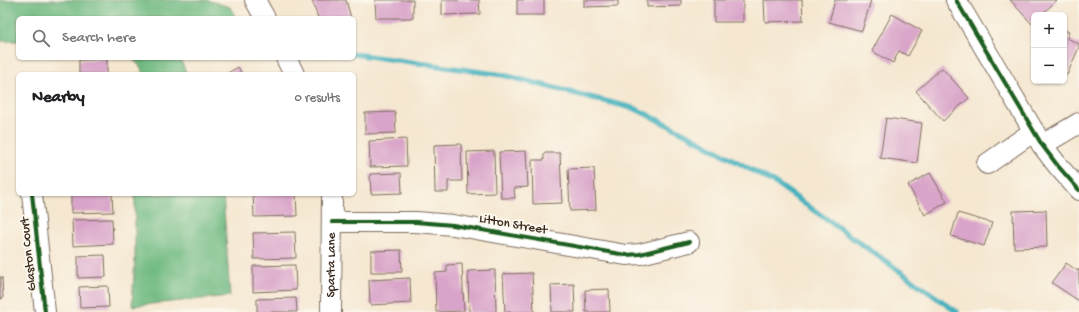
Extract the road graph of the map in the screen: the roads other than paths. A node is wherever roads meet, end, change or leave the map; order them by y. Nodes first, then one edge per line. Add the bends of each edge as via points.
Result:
1 (255, 0) edge
2 (956, 0) edge
3 (264, 16) edge
4 (287, 60) edge
5 (293, 72) edge
6 (1079, 123) edge
7 (1038, 138) junction
8 (986, 164) dead end
9 (1079, 190) edge
10 (32, 196) edge
11 (332, 196) edge
12 (332, 222) junction
13 (689, 242) dead end
14 (45, 312) edge
15 (331, 312) edge

1 - 3 street
2 - 7 street
4 - 5 street
6 - 7 street
7 - 8 street
7 - 9 street
10 - 14 street, Glaston Court
11 - 12 street, Sparta Lane
12 - 13 street, Litton Street via 454,224 626,255
12 - 15 street, Sparta Lane

